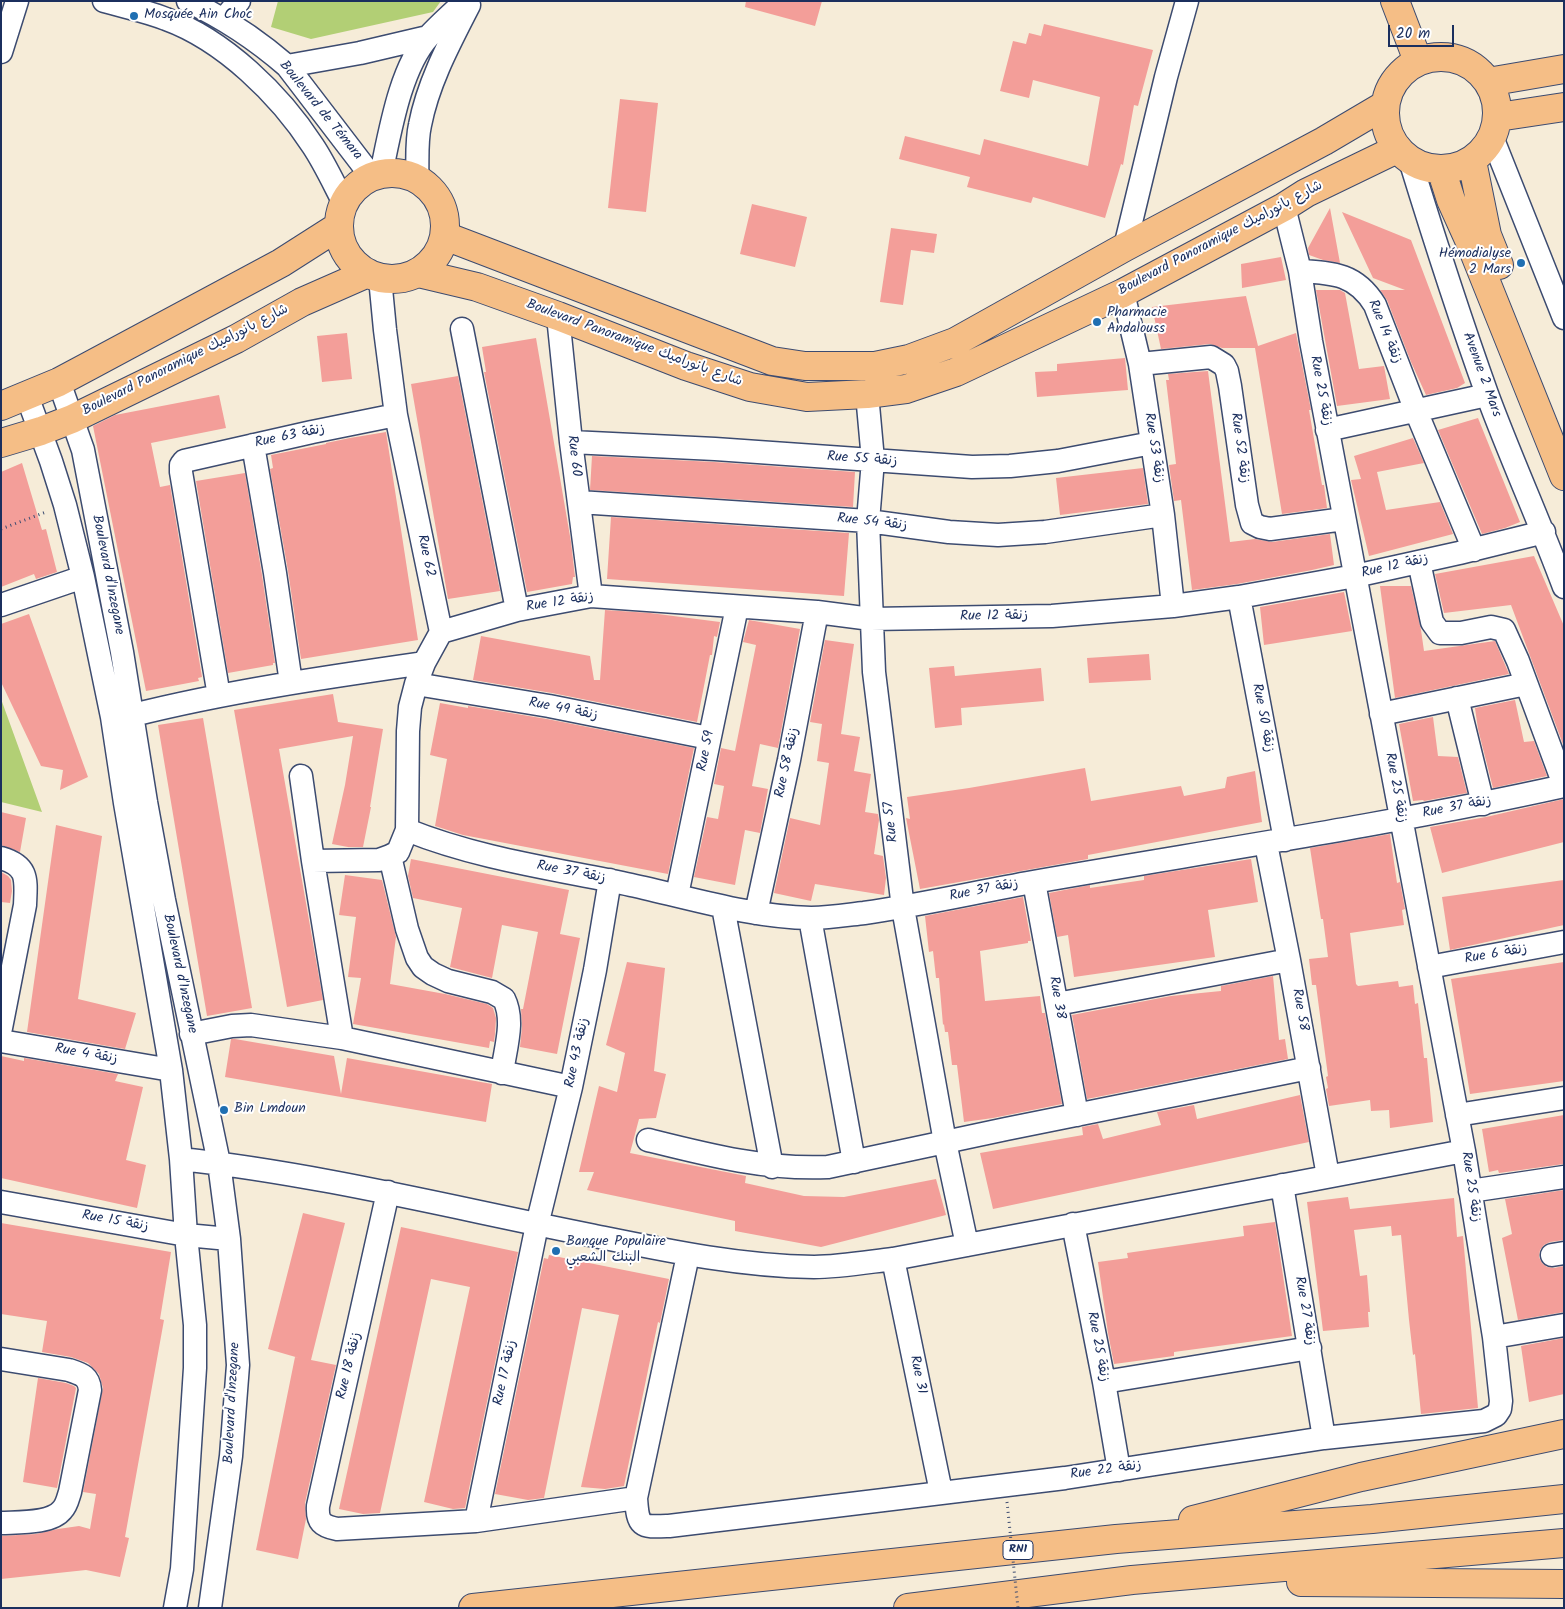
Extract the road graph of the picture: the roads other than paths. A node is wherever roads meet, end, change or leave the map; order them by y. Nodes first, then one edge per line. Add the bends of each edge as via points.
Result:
1 (17, 1) edge
2 (104, 1) edge
3 (188, 1) edge
4 (239, 1) edge
5 (465, 1) edge
6 (471, 1) edge
7 (1187, 1) edge
8 (1395, 1) edge
9 (224, 19) junction
10 (428, 37) junction
11 (1, 52) edge
12 (1418, 61) junction
13 (287, 66) junction
14 (1564, 69) edge
15 (1488, 82) junction
16 (1385, 105) junction
17 (1564, 107) edge
18 (1495, 127) junction
19 (1404, 154) junction
20 (1472, 161) junction
21 (1441, 169) junction
22 (377, 175) junction
23 (417, 179) junction
24 (1284, 207) junction
25 (341, 214) junction
26 (445, 236) junction
27 (1125, 247) junction
28 (1300, 271) junction
29 (418, 273) junction
30 (374, 276) junction
31 (1123, 292) junction
32 (1560, 296) edge
33 (558, 316) junction
34 (1564, 318) edge
35 (462, 329) dead end
36 (1140, 364) junction
37 (58, 382) junction
38 (867, 394) junction
39 (1488, 395) junction
40 (27, 396) junction
41 (1, 406) edge
42 (1416, 411) junction
43 (396, 415) junction
44 (72, 419) junction
45 (1564, 427) edge
46 (1327, 430) junction
47 (41, 431) junction
48 (571, 442) junction
49 (1, 443) edge
50 (1152, 444) junction
51 (253, 445) junction
52 (872, 460) junction
53 (1564, 476) edge
54 (580, 502) junction
55 (1163, 515) junction
56 (1344, 519) junction
57 (868, 521) junction
58 (1544, 532) junction
59 (1474, 550) junction
60 (1419, 562) junction
61 (1355, 576) junction
62 (83, 577) junction
63 (1564, 587) edge
64 (591, 596) junction
65 (1239, 597) junction
66 (1, 605) edge
67 (1174, 606) junction
68 (736, 607) junction
69 (517, 610) junction
70 (817, 612) junction
71 (871, 619) junction
72 (441, 632) junction
73 (424, 662) junction
74 (291, 683) junction
75 (416, 684) junction
76 (1526, 684) junction
77 (219, 696) junction
78 (1457, 698) junction
79 (1381, 714) junction
80 (133, 715) junction
81 (709, 738) junction
82 (300, 776) dead end
83 (1564, 786) edge
84 (1483, 804) junction
85 (1401, 818) junction
86 (407, 830) junction
87 (1276, 842) junction
88 (390, 856) junction
89 (1, 858) edge
90 (312, 861) junction
91 (610, 880) junction
92 (1034, 882) junction
93 (677, 895) junction
94 (723, 907) junction
95 (903, 908) junction
96 (756, 913) junction
97 (810, 918) junction
98 (1564, 942) edge
99 (1289, 960) junction
100 (1429, 966) junction
101 (1056, 1004) junction
102 (1, 1028) edge
103 (192, 1034) junction
104 (342, 1038) junction
105 (1, 1041) edge
106 (1309, 1068) junction
107 (172, 1070) junction
108 (502, 1072) junction
109 (571, 1087) junction
110 (1564, 1098) edge
111 (1077, 1115) junction
112 (1457, 1115) junction
113 (648, 1140) dead end
114 (945, 1142) junction
115 (1464, 1151) junction
116 (181, 1159) junction
117 (854, 1162) junction
118 (219, 1163) junction
119 (772, 1167) junction
120 (1328, 1176) junction
121 (1564, 1177) edge
122 (1282, 1185) junction
123 (1470, 1191) junction
124 (388, 1192) junction
125 (1, 1202) edge
126 (1072, 1224) junction
127 (537, 1225) junction
128 (186, 1235) junction
129 (230, 1239) junction
130 (967, 1244) junction
131 (688, 1255) junction
132 (893, 1259) junction
133 (1564, 1326) edge
134 (1494, 1337) junction
135 (1310, 1348) junction
136 (1, 1359) edge
137 (1499, 1372) joint
138 (1104, 1382) junction
139 (1564, 1434) edge
140 (1324, 1438) junction
141 (1119, 1470) junction
142 (941, 1492) junction
143 (636, 1498) junction
144 (1564, 1499) edge
145 (476, 1521) junction
146 (1, 1523) edge
147 (1116, 1539) junction
148 (1564, 1543) edge
149 (1132, 1580) junction
150 (1564, 1584) edge
151 (175, 1608) edge
152 (210, 1608) edge
153 (473, 1608) edge
154 (908, 1608) edge

1 - 11 street
2 - 25 street, Boulevard de Témara via 166,19 219,46 252,74 280,102 313,146
3 - 9 street, Boulevard de Témara
4 - 9 street
5 - 10 street
6 - 23 street via 436,73 424,108 419,127
7 - 27 street
8 - 12 main road
9 - 13 street, Boulevard de Témara
10 - 13 street
10 - 22 street via 405,79
12 - 15 main road via 1449,57 1478,70
12 - 16 main road via 1396,79
13 - 22 street, Boulevard de Témara
14 - 15 main road
15 - 18 main road via 1496,99
16 - 19 main road via 1389,135
16 - 27 main road
17 - 18 main road
18 - 20 main road via 1484,151
18 - 32 street
19 - 21 main road via 1425,167
19 - 24 main road, Boulevard Panoramique شارع بانوراميك via 1306,193
19 - 39 street, Avenue 2 Mars
20 - 21 main road
20 - 45 main road via 1488,235
21 - 53 main road
22 - 23 main road via 400,173
22 - 25 main road via 360,183 351,192
23 - 26 main road via 431,189 440,203 445,219
24 - 28 street, Rue 25 زنقة
24 - 31 main road, Boulevard Panoramique شارع بانوراميك
25 - 30 main road via 341,240 347,254 356,265
25 - 37 main road via 281,263
26 - 27 main road via 772,361 804,366 875,366 909,359 955,342
26 - 29 main road via 435,258
28 - 42 street, Rue 14 زنقة via 1345,278 1369,295
28 - 46 street, Rue 25 زنقة
29 - 30 main road via 393,279
29 - 33 main road, Boulevard Panoramique شارع بانوراميك via 477,287
30 - 43 street, Rue 62
30 - 44 main road, Boulevard Panoramique شارع بانوراميك via 302,302
31 - 36 street, Rue 53 زنقة
31 - 38 main road, Boulevard Panoramique شارع بانوراميك via 956,372 906,389
32 - 34 street
33 - 38 main road, Boulevard Panoramique شارع بانوراميك via 686,366 750,386 807,397
33 - 48 street, Rue 60
35 - 69 street
36 - 50 street, Rue 53 زنقة
36 - 56 street, Rue 52 زنقة via 1211,357 1224,365 1252,523 1270,529
37 - 40 main road
37 - 44 street, Boulevard d'Inzegane
38 - 52 street, Rue 57
39 - 42 street
39 - 58 street, Avenue 2 Mars
40 - 41 main road
40 - 47 street, Boulevard d'Inzegane
42 - 46 street
42 - 59 street, Rue 14 زنقة
43 - 51 street, Rue 63 زنقة
43 - 72 street, Rue 62
44 - 47 main road, Boulevard Panoramique شارع بانوراميك
44 - 80 street, Boulevard d'Inzegane via 83,450
46 - 56 street, Rue 25 زنقة
47 - 49 main road, Boulevard Panoramique شارع بانوراميك
47 - 62 street, Boulevard d'Inzegane via 65,505
48 - 52 street, Rue 55 زنقة
48 - 54 street, Rue 60
50 - 52 street, Rue 55 زنقة via 1010,466 972,467
50 - 55 street, Rue 53 زنقة
51 - 74 street
51 - 77 street, Rue 63 زنقة via 184,461 180,472
52 - 57 street, Rue 57
54 - 57 street, Rue 54 زنقة
54 - 64 street, Rue 60
55 - 57 street, Rue 54 زنقة via 1045,532 998,535
55 - 67 street, Rue 53 زنقة
56 - 61 street, Rue 25 زنقة
57 - 71 street, Rue 57
58 - 59 street, Rue 12 زنقة
58 - 63 street, Avenue 2 Mars
59 - 60 street, Rue 12 زنقة
60 - 61 street, Rue 12 زنقة
60 - 76 street via 1432,622 1440,633 1491,627 1504,630
61 - 65 street, Rue 12 زنقة
61 - 79 street, Rue 25 زنقة
62 - 66 street
62 - 107 street, Boulevard d'Inzegane via 112,717
64 - 68 street, Rue 12 زنقة
64 - 69 street, Rue 12 زنقة
65 - 67 street, Rue 12 زنقة
65 - 87 street, Rue 50 زنقة
67 - 71 street, Rue 12 زنقة via 1052,616
68 - 70 street, Rue 12 زنقة
68 - 81 street, Rue 59
69 - 72 street, Rue 12 زنقة
70 - 71 street, Rue 12 زنقة
70 - 96 street, Rue 58 زنقة
71 - 95 street, Rue 57 via 874,672
72 - 73 street
73 - 74 street
73 - 75 street
74 - 77 street
75 - 81 street, Rue 49 زنقة
75 - 86 street via 408,731
76 - 78 street
76 - 83 street
77 - 80 street
78 - 79 street
78 - 84 street
79 - 85 street, Rue 25 زنقة
80 - 103 street, Boulevard d'Inzegane via 164,900
81 - 93 street, Rue 59
82 - 90 street
83 - 84 street, Rue 37 زنقة
84 - 85 street, Rue 37 زنقة
85 - 87 street, Rue 37 زنقة
85 - 100 street, Rue 25 زنقة
86 - 88 street via 398,852
86 - 91 street, Rue 37 زنقة via 436,842 485,855
87 - 92 street, Rue 37 زنقة
87 - 99 street, Rue 58
88 - 90 street via 379,860
88 - 108 street via 406,930 423,967 448,981 492,992 504,999 508,1006
89 - 102 street via 13,861 22,870 26,885
90 - 104 street
91 - 93 street, Rue 37 زنقة
91 - 109 street, Rue 43 زنقة
92 - 95 street, Rue 37 زنقة
92 - 101 street, Rue 38
93 - 94 street, Rue 37 زنقة
94 - 96 street, Rue 37 زنقة
94 - 119 street
95 - 97 street, Rue 37 زنقة
95 - 114 street, Rue 57
96 - 97 street, Rue 37 زنقة
97 - 117 street
98 - 100 street, Rue 6 زنقة
99 - 101 street
99 - 106 street, Rue 58
100 - 112 street, Rue 25 زنقة
101 - 111 street, Rue 38
103 - 104 street via 232,1026 252,1026
103 - 118 street, Boulevard d'Inzegane
104 - 108 street
105 - 107 street, Rue 4 زنقة
106 - 111 street
106 - 120 street, Rue 58
107 - 116 street, Boulevard d'Inzegane
108 - 109 street
109 - 127 street, Rue 43 زنقة
110 - 112 street
111 - 114 street
112 - 115 street, Rue 25 زنقة
113 - 119 street via 714,1157
114 - 117 street
114 - 130 street, Rue 57
115 - 120 street
115 - 123 street, Rue 25 زنقة
116 - 118 street
116 - 128 street, Boulevard d'Inzegane
117 - 119 street via 828,1168
118 - 124 street
118 - 129 street, Boulevard d'Inzegane
120 - 122 street
121 - 123 street
122 - 126 street
122 - 135 street, Rue 27 زنقة
123 - 134 street, Rue 25 زنقة
124 - 127 street
124 - 145 street, Rue 18 زنقة via 318,1516 328,1527 337,1530
125 - 128 street, Rue 15 زنقة
126 - 130 street
126 - 138 street, Rue 25 زنقة
127 - 131 street
127 - 145 street, Rue 17 زنقة
128 - 129 street, Rue 15 زنقة
128 - 151 street, Boulevard d'Inzegane via 195,1325 195,1368 182,1569
129 - 152 street, Boulevard d'Inzegane via 238,1365 231,1456
130 - 132 street
131 - 132 street via 767,1265 816,1267
131 - 143 street
132 - 142 street, Rue 31
133 - 134 street
134 - 137 street, Rue 25 زنقة
135 - 138 street
135 - 140 street, Rue 27 زنقة
136 - 146 street via 69,1370 85,1376 90,1390 64,1508 55,1517 39,1521
137 - 140 street, Rue 22 زنقة via 1500,1409 1484,1421
138 - 141 street, Rue 25 زنقة
139 - 147 main road via 1362,1477
140 - 141 street, Rue 22 زنقة
141 - 142 street, Rue 22 زنقة
142 - 143 street, Rue 22 زنقة via 669,1526 650,1526 641,1522 637,1516
143 - 145 street
144 - 147 main road, RN1 via 1372,1519
147 - 153 main road, RN1
148 - 149 main road
149 - 150 main road
149 - 154 main road

